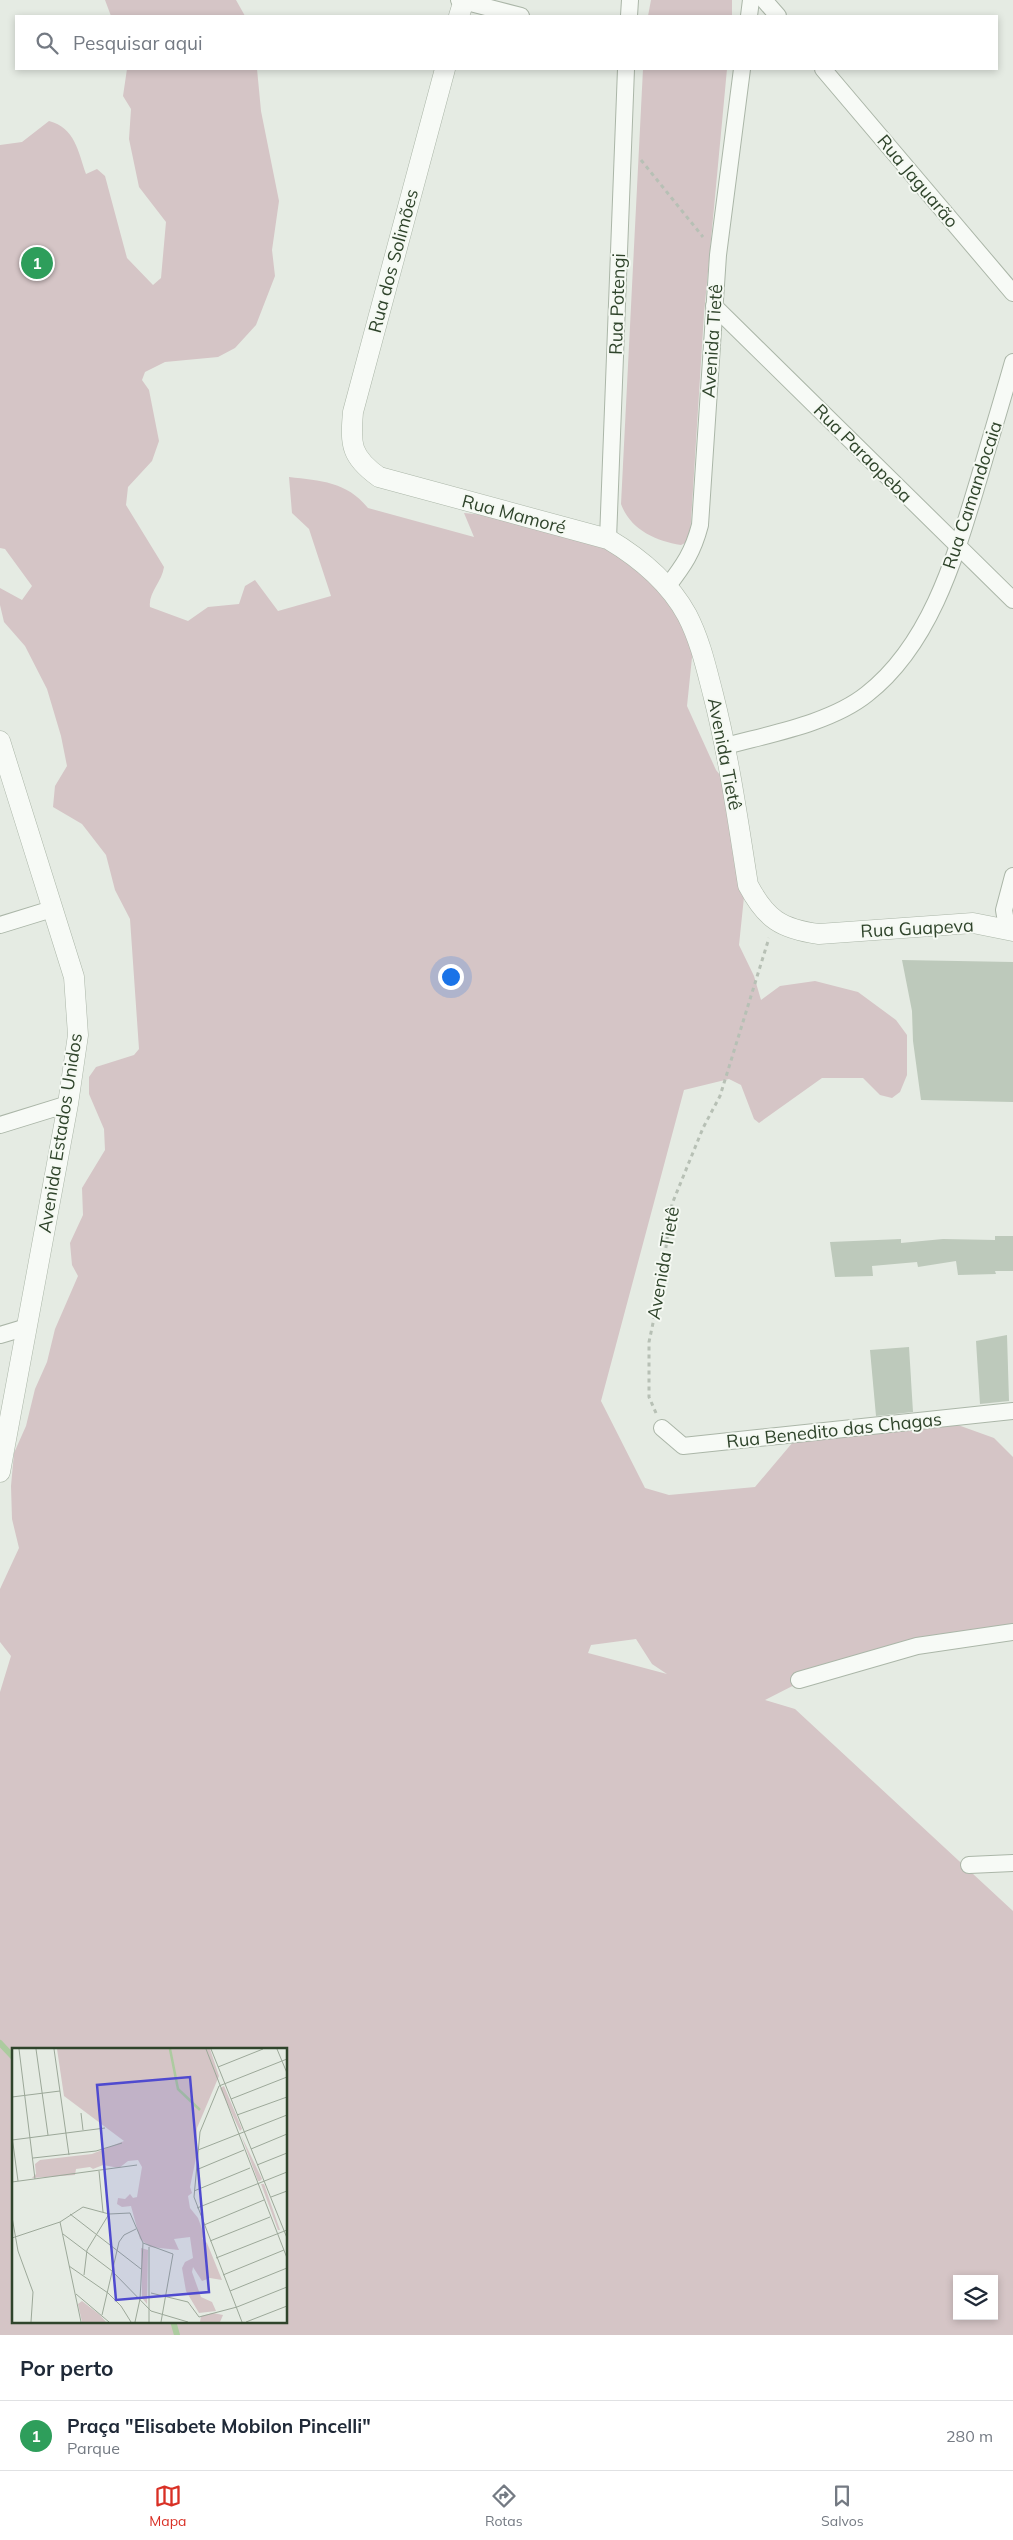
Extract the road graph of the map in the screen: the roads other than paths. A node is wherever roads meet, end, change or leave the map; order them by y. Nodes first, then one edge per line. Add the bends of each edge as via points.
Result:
1 (630, 0) edge
2 (751, 0) edge
3 (764, 0) edge
4 (461, 4) edge
5 (516, 15) edge
6 (629, 15) edge
7 (749, 15) edge
8 (777, 15) edge
9 (445, 70) edge
10 (626, 70) edge
11 (742, 70) edge
12 (824, 70) edge
13 (1013, 293) edge
14 (714, 306) junction
15 (1013, 362) edge
16 (355, 455) joint
17 (608, 540) junction
18 (958, 547) junction
19 (667, 587) junction
20 (1013, 600) edge
21 (0, 741) edge
22 (726, 746) junction
23 (1013, 876) edge
24 (52, 909) junction
25 (775, 920) joint
26 (0, 925) edge
27 (1010, 930) edge
28 (68, 1104) junction
29 (0, 1125) edge
30 (27, 1327) junction
31 (0, 1335) edge
32 (1013, 1411) edge
33 (662, 1428) road end
34 (0, 1472) edge
35 (1013, 1632) edge
36 (799, 1680) dead end
37 (1013, 1863) edge
38 (969, 1865) dead end

1 - 6 street
2 - 7 street
3 - 8 street
4 - 5 street
9 - 16 street, Rua dos Solimões via 353,412 351,436
10 - 17 street, Rua Potengi
11 - 14 street, Avenida Tietê
12 - 13 street, Rua Jaguarão
14 - 18 street, Rua Paraopeba
14 - 19 street, Avenida Tietê via 700,525 685,565
15 - 18 street, Rua Camandocaia
16 - 17 street, Rua Mamoré via 364,467 379,477
17 - 19 street, Rua Mamoré via 631,553
18 - 20 street, Rua Paraopeba
18 - 22 street, Rua Camandocaia via 926,622 897,665 867,694 838,711 803,724
19 - 22 street, Avenida Tietê via 686,614 701,648
21 - 24 street, Avenida Estados Unidos
22 - 25 street, Avenida Tietê via 748,885 758,905
23 - 27 street, Rua Guapeva via 1004,910
24 - 26 street
24 - 28 street, Avenida Estados Unidos via 74,977 78,1035
25 - 27 street, Rua Guapeva via 794,931 819,934 973,923
28 - 29 street
28 - 30 street, Avenida Estados Unidos
30 - 31 street
30 - 34 street, Avenida Estados Unidos
32 - 33 street, Rua Benedito das Chagas via 683,1446
35 - 36 street via 917,1646
37 - 38 street

